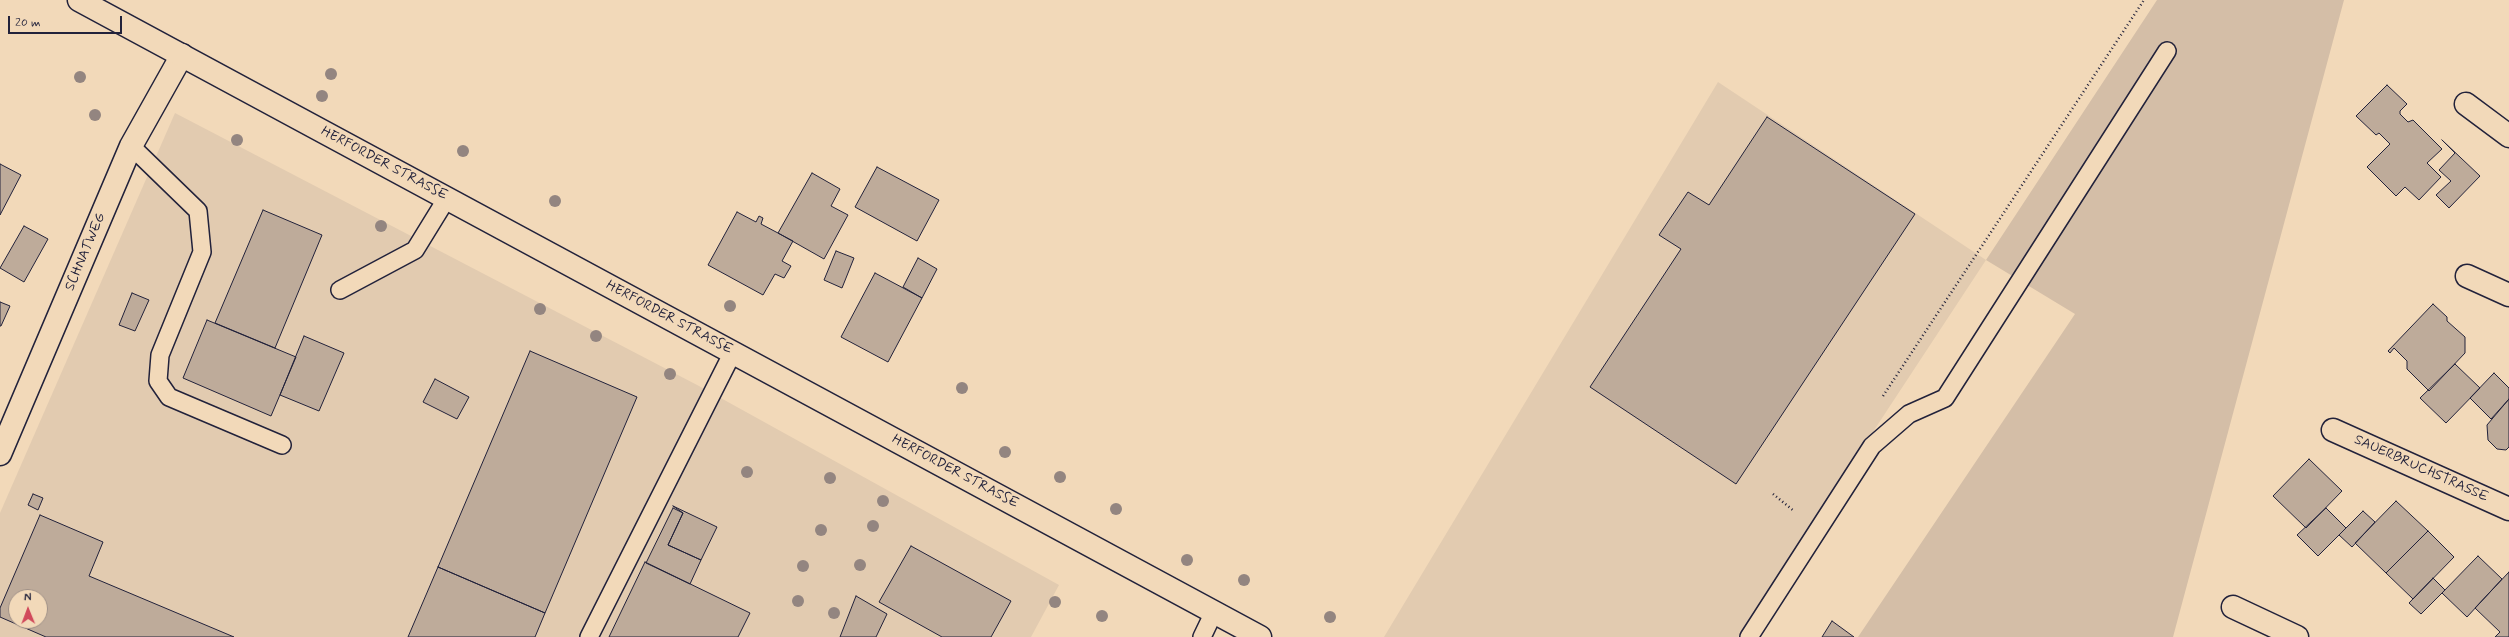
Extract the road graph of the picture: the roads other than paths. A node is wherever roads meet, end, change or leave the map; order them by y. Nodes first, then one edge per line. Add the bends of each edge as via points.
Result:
1 (78, 0) edge
2 (2167, 50) dead end
3 (182, 55) junction
4 (2466, 104) dead end
5 (2509, 136) edge
6 (131, 146) junction
7 (447, 198) junction
8 (2467, 276) dead end
9 (340, 290) dead end
10 (2509, 295) edge
11 (733, 352) junction
12 (2333, 430) dead end
13 (282, 445) dead end
14 (0, 454) edge
15 (2509, 509) edge
16 (2233, 607) dead end
17 (1214, 612) junction
18 (589, 637) edge
19 (1202, 637) edge
20 (1260, 637) edge
21 (1749, 637) edge
22 (2297, 637) edge

1 - 3 main road, HERFORDER STRASSE
2 - 21 lane via 1945,398 1909,414 1872,446
3 - 6 main road, SCHNATWEG
3 - 7 main road, HERFORDER STRASSE
4 - 5 main road
6 - 13 lane via 198,211 202,252 160,355 158,381 168,397
6 - 14 main road, SCHNATWEG
7 - 9 lane via 415,250
7 - 11 main road, HERFORDER STRASSE
8 - 10 main road
11 - 17 main road, HERFORDER STRASSE
11 - 18 lane
12 - 15 main road, SAUERBRUCHSTRASSE
16 - 22 main road
17 - 19 lane
17 - 20 main road, HERFORDER STRASSE

